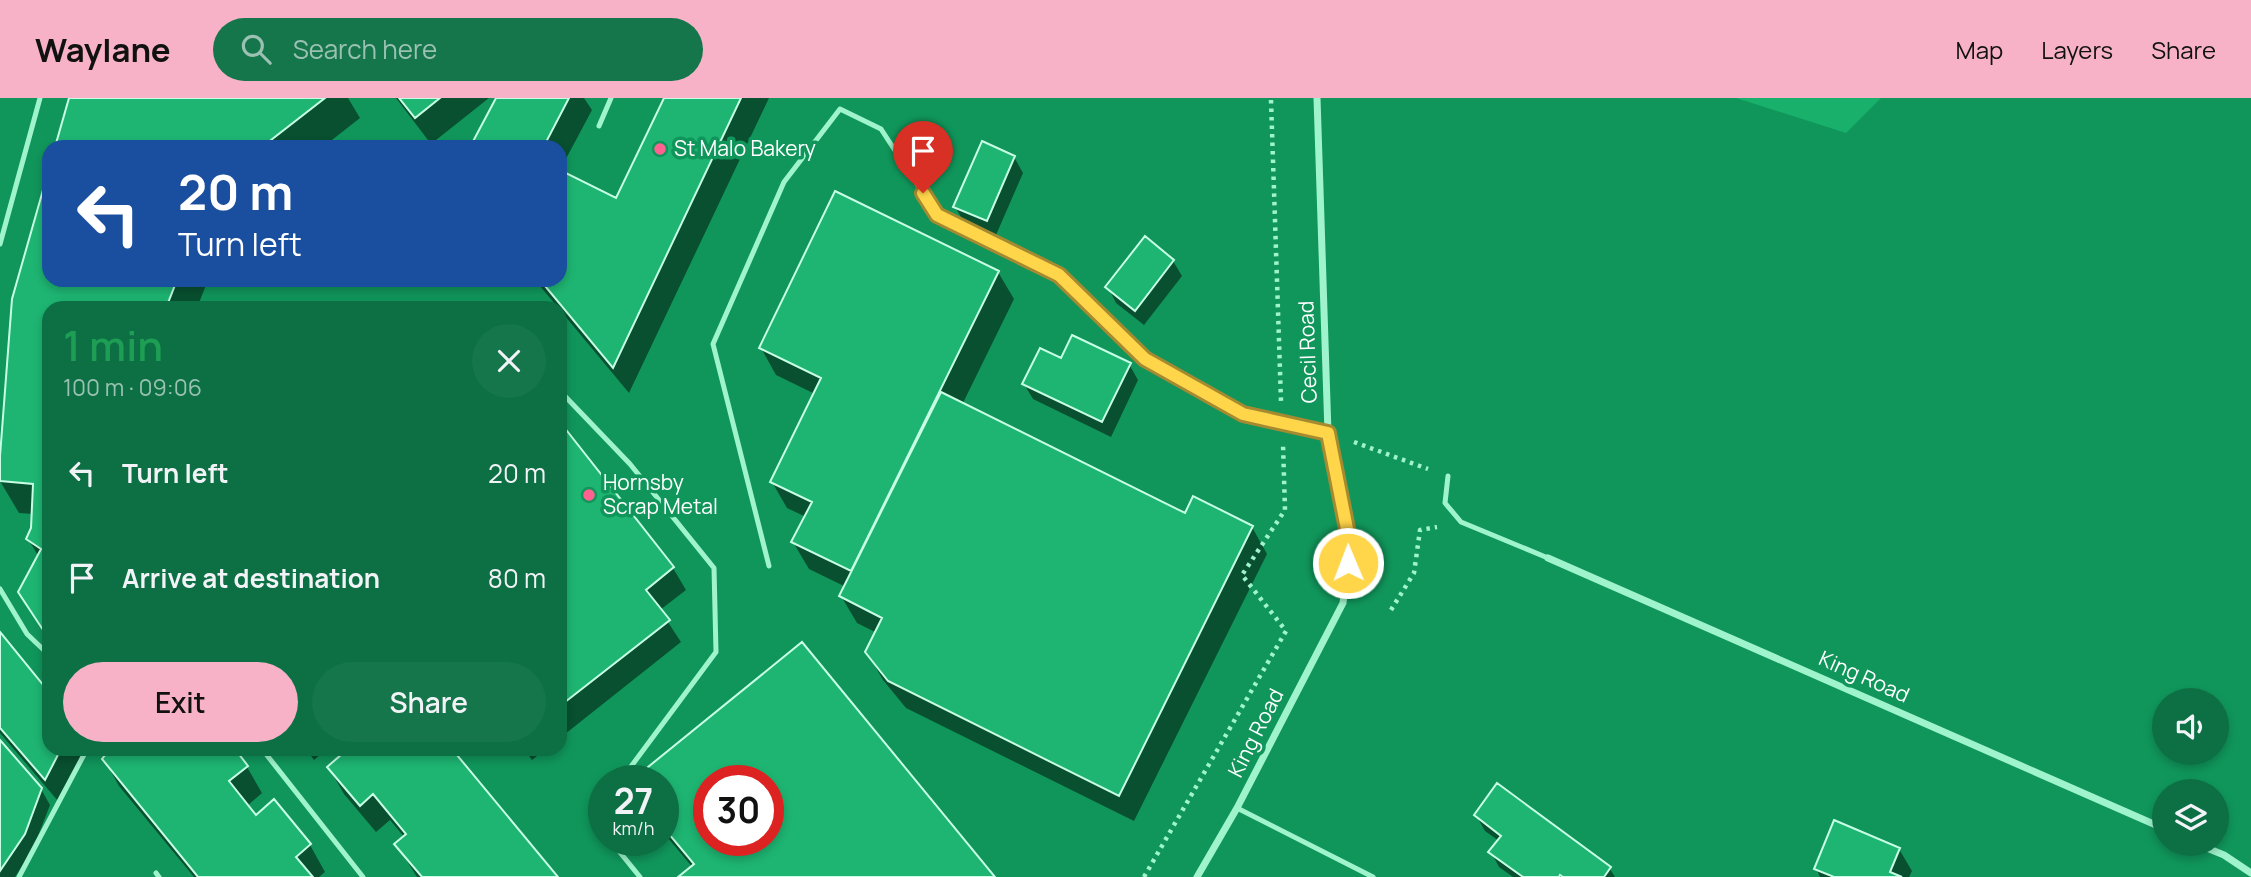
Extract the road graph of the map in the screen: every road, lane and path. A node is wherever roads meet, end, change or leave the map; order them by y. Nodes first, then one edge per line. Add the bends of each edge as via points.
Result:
1 (40, 98) edge
2 (611, 98) edge
3 (1317, 98) edge
4 (1271, 100) edge
5 (599, 125) dead end
6 (0, 244) edge
7 (567, 398) edge
8 (1282, 423) junction
9 (1328, 433) junction
10 (1448, 476) joint
11 (1461, 522) junction
12 (1548, 558) joint
13 (769, 566) dead end
14 (0, 589) edge
15 (1343, 603) joint
16 (1391, 610) dead end
17 (42, 648) edge
18 (83, 756) edge
19 (268, 756) edge
20 (632, 765) edge
21 (1237, 808) junction
22 (2152, 823) edge
23 (623, 856) edge
24 (2226, 856) edge
25 (2251, 873) edge
26 (19, 877) edge
27 (363, 877) edge
28 (640, 877) edge
29 (1144, 877) edge
30 (1197, 877) edge
31 (1373, 877) edge

1 - 6 lane
2 - 5 lane
3 - 9 street, Cecil Road
4 - 8 path
7 - 20 lane via 630,464 714,568 716,652
8 - 9 lane
8 - 13 lane via 1243,414 1145,359 1059,275 937,215 881,129 840,109 784,182 713,344
8 - 29 path via 1285,510 1242,575 1286,631
9 - 10 path
9 - 15 street, Cecil Road via 1350,544
10 - 11 lane via 1445,503
11 - 12 lane
11 - 16 path via 1420,530 1414,573
12 - 22 street, King Road
14 - 17 lane via 27,634
15 - 21 street, King Road
18 - 26 lane
19 - 27 lane
21 - 30 street, King Road
21 - 31 lane
23 - 28 lane
24 - 25 street

